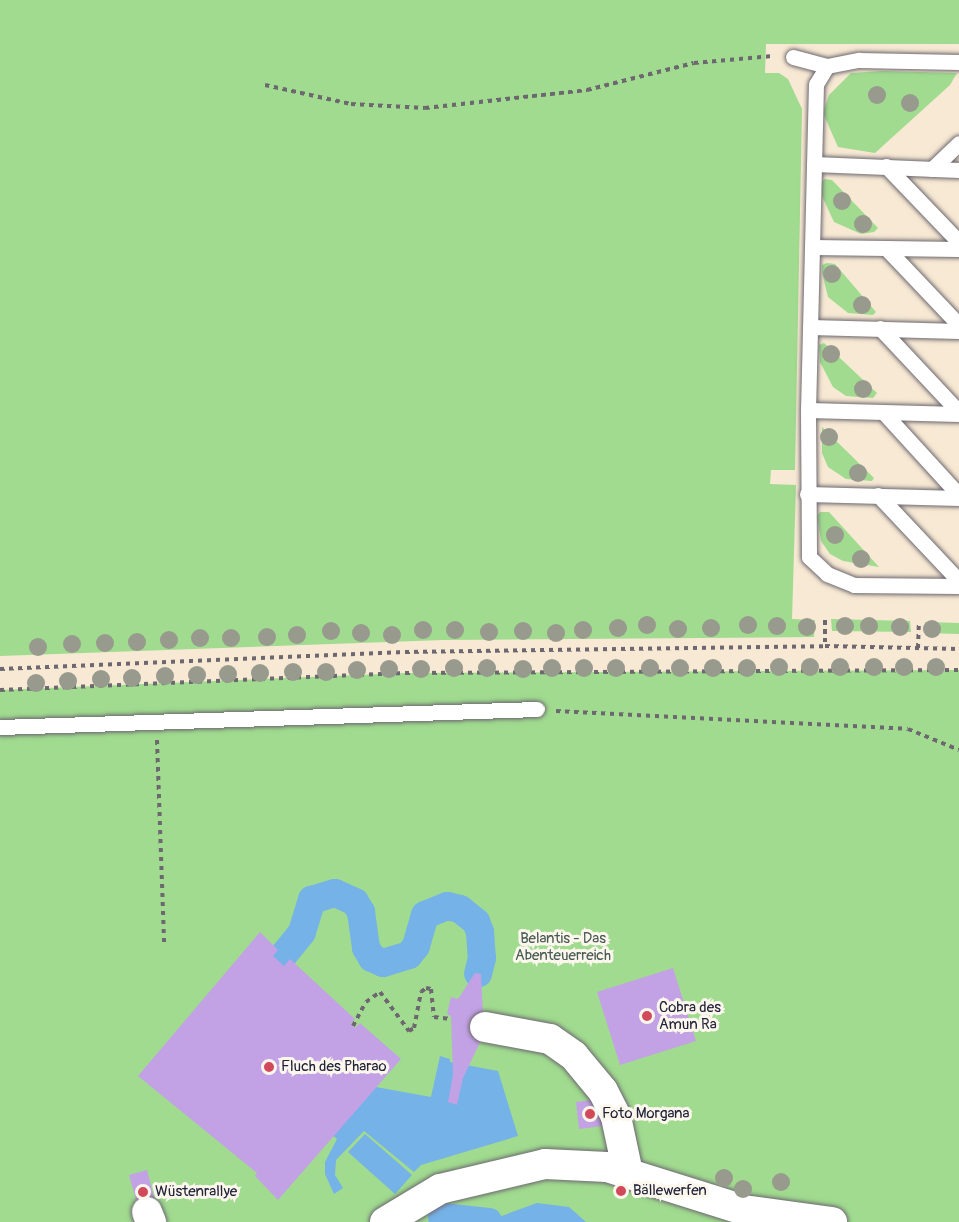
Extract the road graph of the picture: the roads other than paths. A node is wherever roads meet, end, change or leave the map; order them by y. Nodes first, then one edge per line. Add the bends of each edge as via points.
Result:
1 (793, 57) road end
2 (959, 62) edge
3 (827, 66) junction
4 (959, 143) edge
5 (814, 164) junction
6 (886, 166) junction
7 (932, 169) junction
8 (959, 170) edge
9 (959, 242) edge
10 (812, 247) junction
11 (886, 248) junction
12 (959, 249) edge
13 (959, 325) edge
14 (810, 327) junction
15 (880, 328) junction
16 (959, 331) edge
17 (808, 410) junction
18 (885, 413) junction
19 (959, 413) edge
20 (807, 494) junction
21 (879, 495) junction
22 (959, 496) edge
23 (959, 584) edge
24 (537, 710) road end
25 (0, 727) edge
26 (497, 1028) dead end
27 (628, 1173) junction
28 (385, 1222) edge
29 (832, 1222) edge

1 - 3 lane
2 - 3 lane via 859,60
3 - 5 lane via 816,84
4 - 7 lane
5 - 6 lane
5 - 10 lane
6 - 7 lane
6 - 9 lane
7 - 8 lane
10 - 11 lane
10 - 14 lane
11 - 12 lane
11 - 13 lane
14 - 15 lane
14 - 17 lane
15 - 16 lane
15 - 19 lane
17 - 18 lane
17 - 20 lane
18 - 19 lane
18 - 22 lane
20 - 21 lane
20 - 23 lane via 809,557 827,574 854,585
21 - 22 lane
21 - 23 lane
24 - 25 lane
26 - 27 street via 550,1039 590,1074 616,1117
27 - 28 street via 607,1167 545,1164 512,1169 440,1189
27 - 29 street via 744,1210

